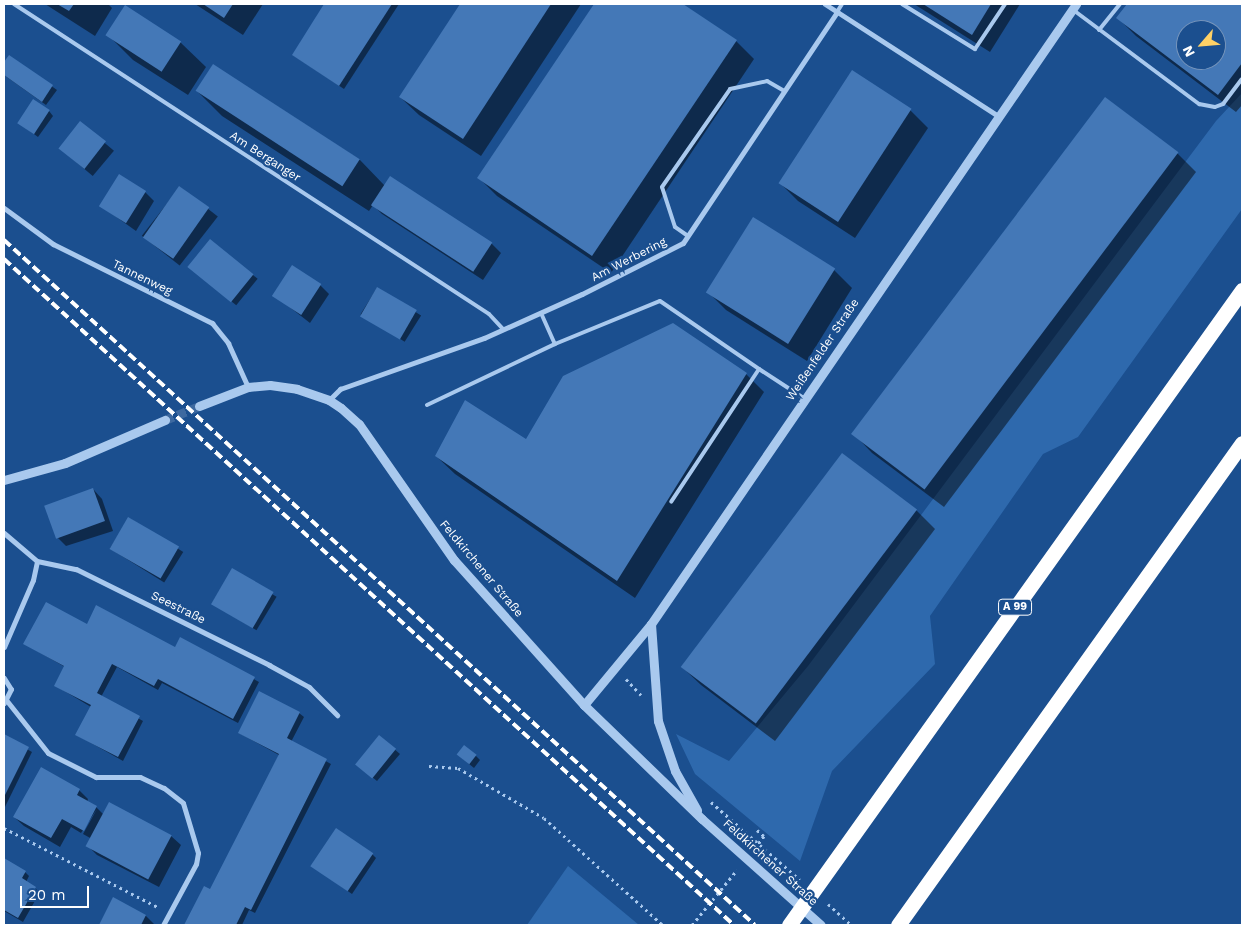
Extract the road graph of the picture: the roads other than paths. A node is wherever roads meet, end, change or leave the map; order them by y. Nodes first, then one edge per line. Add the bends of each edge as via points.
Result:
1 (14, 4) edge
2 (825, 4) edge
3 (842, 4) edge
4 (902, 4) edge
5 (1005, 4) edge
6 (1120, 4) edge
7 (1074, 6) edge
8 (837, 12) junction
9 (1099, 30) junction
10 (1242, 79) edge
11 (784, 91) junction
12 (998, 116) junction
13 (4, 208) edge
14 (688, 236) junction
15 (1242, 290) edge
16 (541, 313) junction
17 (504, 329) junction
18 (555, 344) junction
19 (759, 369) junction
20 (248, 387) junction
21 (329, 400) junction
22 (805, 400) junction
23 (428, 405) dead end
24 (199, 406) tunnel mouth
25 (165, 420) tunnel mouth
26 (1242, 443) edge
27 (4, 480) edge
28 (671, 502) dead end
29 (4, 533) edge
30 (37, 561) junction
31 (651, 624) junction
32 (4, 647) edge
33 (4, 678) edge
34 (5, 702) edge
35 (584, 704) junction
36 (337, 715) dead end
37 (702, 819) junction
38 (163, 925) edge
39 (788, 925) edge
40 (821, 925) edge
41 (898, 925) edge

1 - 17 lane, Am Berganger via 489,314
2 - 8 street
3 - 8 lane
4 - 5 lane via 975,49
6 - 9 lane
7 - 9 lane
7 - 12 street, Weißenfelder Straße
8 - 11 street, Am Werbering
8 - 12 street
9 - 10 lane via 1206,107 1223,104
11 - 14 street, Am Werbering
11 - 14 lane via 767,81 730,89 662,187 674,227
12 - 22 street, Weißenfelder Straße
13 - 20 street, Tannenweg via 53,244 212,323 228,343
14 - 16 street, Am Werbering via 675,247
15 - 39 highway, A 99
16 - 17 street, Am Werbering
16 - 18 lane
17 - 21 street, Am Werbering via 340,389
18 - 19 lane via 660,301
18 - 23 lane
19 - 22 lane
19 - 28 lane
20 - 21 street, Feldkirchener Straße via 270,385 297,389
20 - 24 street, Feldkirchener Straße
21 - 35 street, Feldkirchener Straße via 359,424 454,560
22 - 31 street, Weißenfelder Straße
25 - 27 street via 65,463
26 - 41 highway
29 - 30 street, Seestraße
30 - 32 street via 33,580
30 - 36 street, Seestraße via 76,569 270,664 309,687
31 - 35 street, Weißenfelder Straße
31 - 37 street, Feldkirchener Straße via 658,722 675,771
33 - 34 street via 11,688
34 - 38 street via 48,753 96,777 140,777 164,788 182,803 198,853
35 - 37 street, Feldkirchener Straße
37 - 40 street, Feldkirchener Straße

